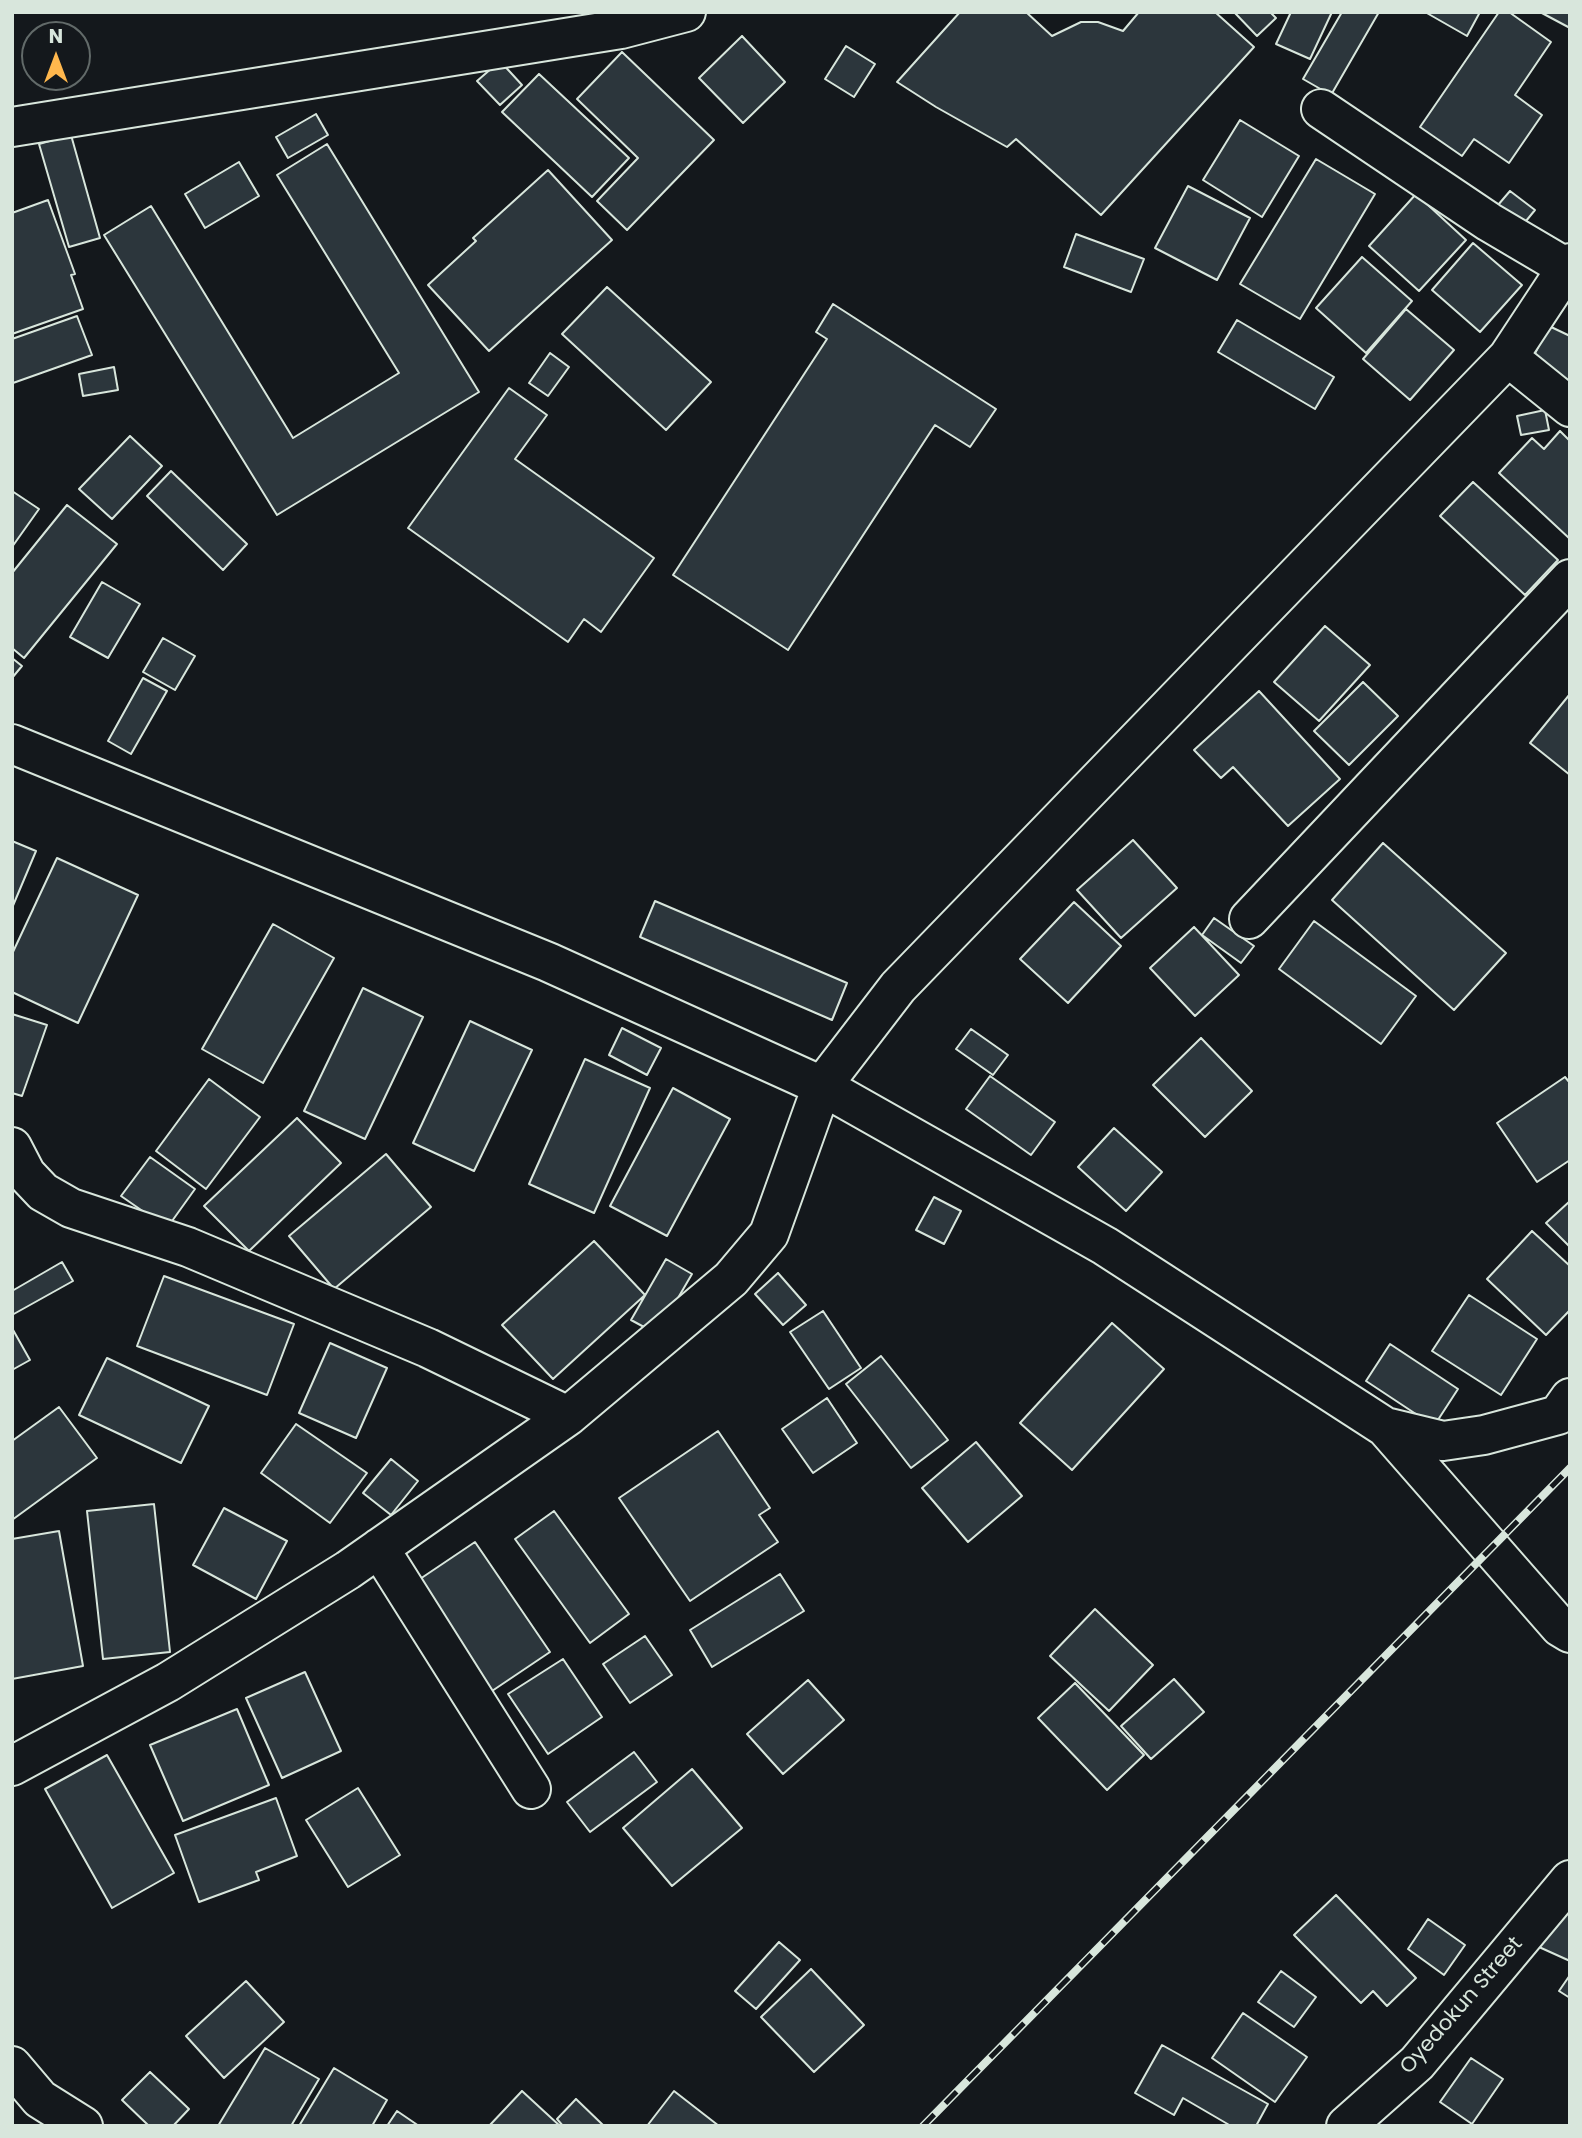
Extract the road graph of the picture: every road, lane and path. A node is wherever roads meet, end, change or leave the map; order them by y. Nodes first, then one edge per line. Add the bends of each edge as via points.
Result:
1 (687, 12) edge
2 (1321, 109) dead end
3 (12, 127) edge
4 (1568, 266) edge
5 (1508, 357) junction
6 (1570, 407) edge
7 (1570, 579) edge
8 (12, 744) edge
9 (1249, 919) dead end
10 (822, 1086) junction
11 (12, 1147) edge
12 (1570, 1398) edge
13 (568, 1416) junction
14 (1385, 1427) junction
15 (379, 1548) junction
16 (1567, 1625) edge
17 (12, 1766) edge
18 (531, 1789) dead end
19 (1570, 1880) edge
20 (12, 2066) edge
21 (83, 2126) edge
22 (1346, 2126) edge

1 - 3 street via 621,29
2 - 4 street via 1489,222
4 - 5 street
5 - 6 street
5 - 10 street via 898,987
7 - 9 street
8 - 10 street via 548,962
10 - 13 street via 769,1234 732,1279
10 - 14 street via 1105,1246
11 - 13 street via 26,1174 43,1192 71,1208 188,1247 428,1348
12 - 14 street via 1558,1415 1484,1435 1443,1441
13 - 15 street
14 - 16 street
15 - 17 street via 167,1682
15 - 18 street
19 - 22 street, Oyedokun Street via 1417,2063
20 - 21 street via 40,2099

